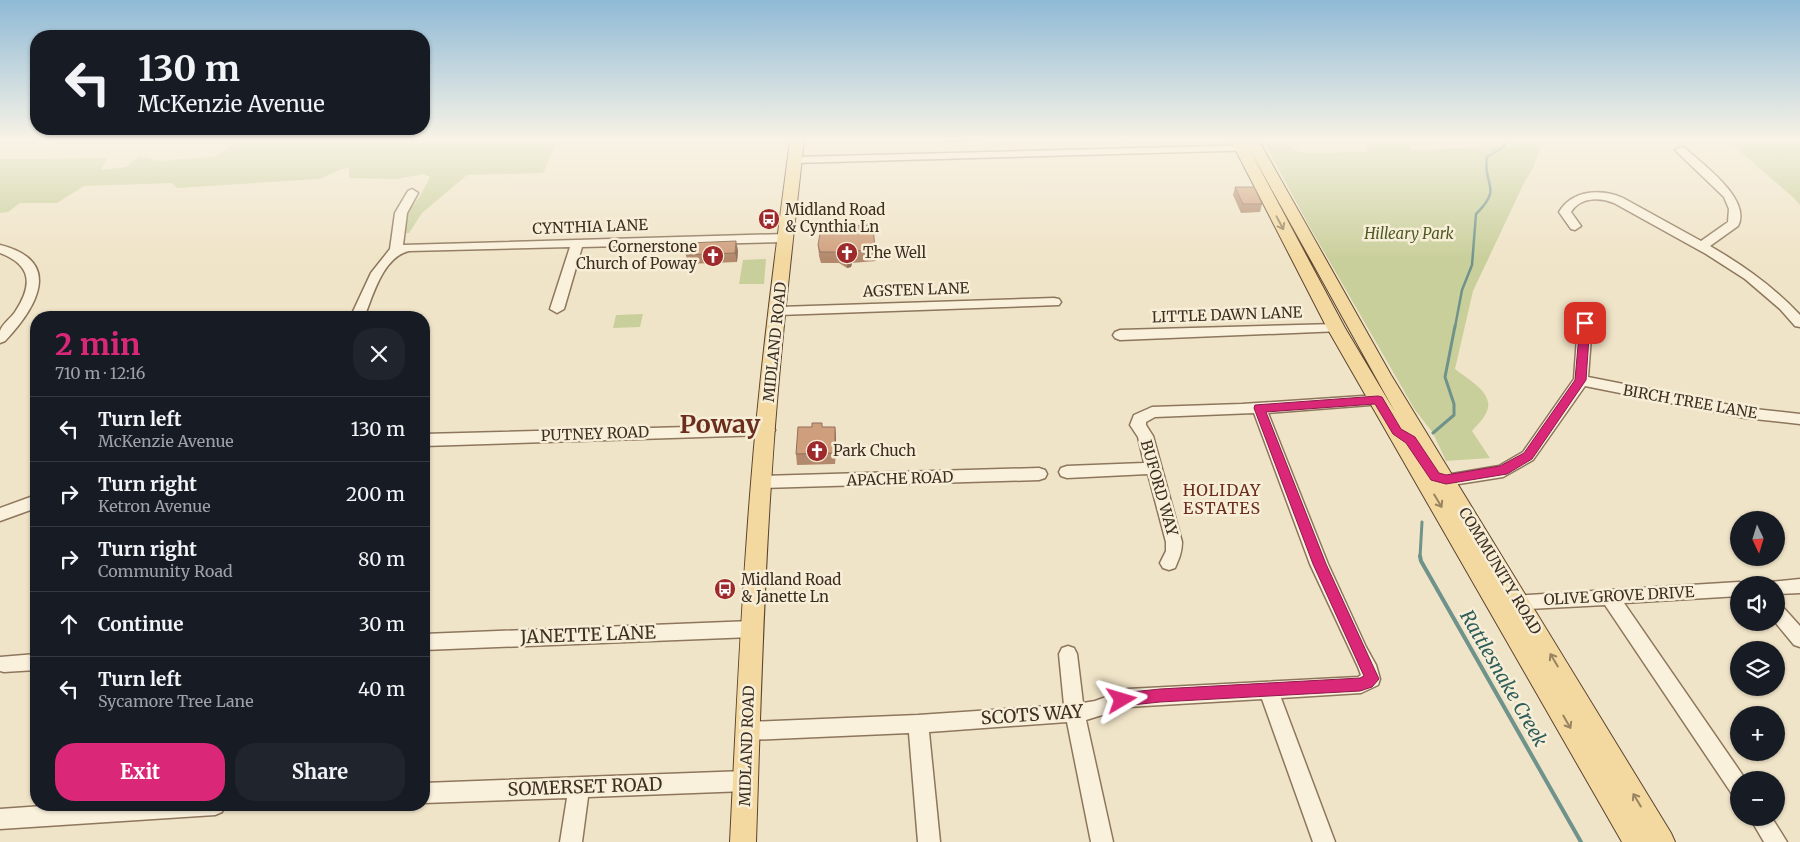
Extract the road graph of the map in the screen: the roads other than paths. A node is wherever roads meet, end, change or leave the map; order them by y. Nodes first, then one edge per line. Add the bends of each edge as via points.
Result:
1 (792, 180) edge
2 (1263, 180) edge
3 (1265, 180) edge
4 (1714, 180) edge
5 (412, 192) dead end
6 (1575, 226) dead end
7 (785, 238) junction
8 (577, 243) junction
9 (1702, 246) junction
10 (0, 249) edge
11 (396, 250) junction
12 (1054, 302) dead end
13 (557, 309) dead end
14 (359, 311) edge
15 (779, 311) junction
16 (1594, 314) dead end
17 (1800, 323) edge
18 (1345, 327) junction
19 (1120, 335) dead end
20 (0, 338) edge
21 (1581, 380) junction
22 (1378, 400) junction
23 (1259, 408) junction
24 (1800, 419) edge
25 (766, 430) junction
26 (1397, 432) junction
27 (430, 440) edge
28 (1426, 446) junction
29 (1154, 468) junction
30 (1068, 472) dead end
31 (1039, 474) dead end
32 (1446, 480) junction
33 (761, 482) junction
34 (30, 503) edge
35 (0, 515) edge
36 (1169, 563) dead end
37 (1800, 586) edge
38 (1785, 587) edge
39 (1730, 589) edge
40 (1609, 596) junction
41 (1509, 603) junction
42 (1785, 622) edge
43 (752, 629) junction
44 (1800, 639) edge
45 (430, 642) edge
46 (1068, 654) dead end
47 (30, 662) edge
48 (4, 664) dead end
49 (1268, 689) junction
50 (1075, 713) junction
51 (918, 724) junction
52 (748, 731) junction
53 (1730, 774) edge
54 (746, 781) junction
55 (579, 787) junction
56 (430, 793) edge
57 (123, 811) edge
58 (0, 819) edge
59 (1765, 826) edge
60 (571, 842) edge
61 (743, 842) edge
62 (929, 842) edge
63 (1102, 842) edge
64 (1324, 842) edge
65 (1637, 842) edge
66 (1662, 842) edge
67 (1776, 842) edge

1 - 7 main road, MIDLAND ROAD
2 -> 18 main road, COMMUNITY ROAD via 1316,291
3 - 18 main road, COMMUNITY ROAD
4 - 9 street via 1725,191 1735,209 1734,223
5 - 11 street via 397,227
6 - 9 street via 1565,212 1576,200 1590,196 1610,197
7 - 8 street, CYNTHIA LANE
7 - 15 main road, MIDLAND ROAD
8 - 11 street, CYNTHIA LANE
8 - 13 street
9 - 17 street via 1766,290
10 - 20 street via 26,261 33,271 34,283 24,311
11 - 14 street via 376,273
12 - 15 street, AGSTEN LANE
15 - 25 main road, MIDLAND ROAD
16 - 21 street via 1585,323
18 - 19 street, LITTLE DAWN LANE
18 - 22 main road, COMMUNITY ROAD
18 - 28 main road, COMMUNITY ROAD via 1382,376
21 - 24 street, BIRCH TREE LANE via 1745,413
21 - 32 street via 1528,456 1503,470
22 - 23 street
22 - 26 main road, COMMUNITY ROAD
22 - 28 main road via 1390,404 1410,432
23 - 29 street, BUFORD WAY via 1160,411 1143,415 1138,425 1145,436
23 - 49 street, SCOTS WAY via 1316,556 1372,679 1360,684
25 - 27 street, PUTNEY ROAD
25 - 33 main road, MIDLAND ROAD
26 - 32 main road via 1410,440 1435,477
26 -> 41 main road, COMMUNITY ROAD
28 - 32 main road, COMMUNITY ROAD
29 - 30 street
29 - 36 street, BUFORD WAY via 1174,542
31 - 33 street, APACHE ROAD
32 - 41 main road, COMMUNITY ROAD
33 - 43 main road, MIDLAND ROAD
34 - 35 street
37 - 38 street
39 - 40 street, OLIVE GROVE DRIVE
40 - 41 street, OLIVE GROVE DRIVE
40 - 53 street
41 -> 65 main road, COMMUNITY ROAD
66 -> 41 main road, COMMUNITY ROAD
42 - 44 street
43 - 45 street, JANETTE LANE
43 - 52 main road, MIDLAND ROAD
46 - 50 street
47 - 48 street
49 - 50 street, SCOTS WAY via 1128,698 1095,710
49 - 64 street
50 - 51 street, SCOTS WAY
50 - 63 street
51 - 52 street, SCOTS WAY
51 - 62 street
52 - 54 main road, MIDLAND ROAD
54 - 55 street, SOMERSET ROAD
54 - 61 main road, MIDLAND ROAD
55 - 56 street, SOMERSET ROAD
55 - 60 street
57 - 58 street
59 - 67 street

